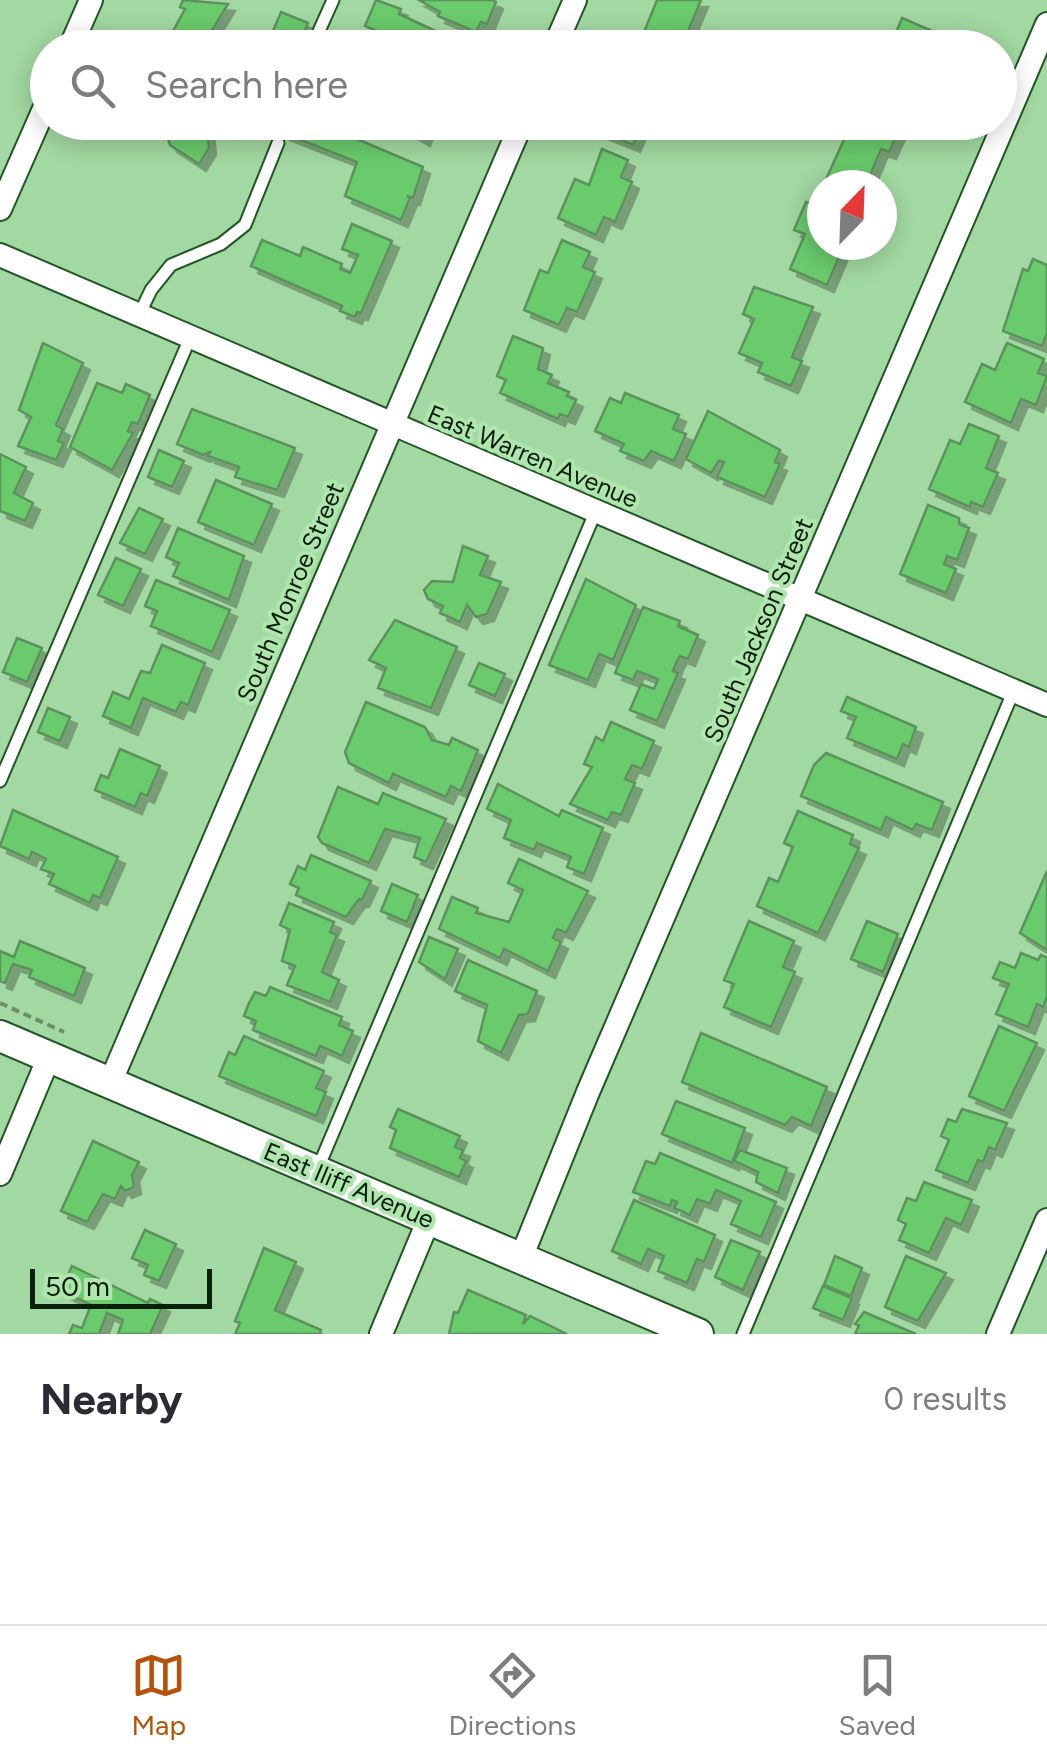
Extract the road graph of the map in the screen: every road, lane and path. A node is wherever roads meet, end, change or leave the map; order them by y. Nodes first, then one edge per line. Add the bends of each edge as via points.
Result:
1 (91, 0) edge
2 (333, 0) edge
3 (575, 0) edge
4 (1047, 24) edge
5 (78, 30) edge
6 (320, 30) edge
7 (562, 30) edge
8 (1017, 94) edge
9 (30, 140) edge
10 (514, 140) edge
11 (997, 140) edge
12 (278, 143) dead end
13 (0, 209) edge
14 (0, 255) edge
15 (139, 316) junction
16 (190, 338) junction
17 (391, 426) junction
18 (595, 513) junction
19 (801, 600) junction
20 (1014, 690) junction
21 (1047, 704) edge
22 (0, 781) edge
23 (0, 1004) edge
24 (0, 1036) edge
25 (78, 1038) dead end
26 (49, 1057) junction
27 (110, 1083) junction
28 (317, 1171) junction
29 (0, 1174) edge
30 (428, 1219) junction
31 (1047, 1220) edge
32 (521, 1258) junction
33 (381, 1334) edge
34 (698, 1334) edge
35 (742, 1334) edge
36 (998, 1334) edge

1 - 5 street
2 - 6 lane
3 - 7 street
4 - 8 street, South Jackson Street
9 - 13 street
10 - 17 street, South Monroe Street
11 - 19 street, South Jackson Street
12 - 15 lane via 245,225 221,244 171,265
14 - 15 street, East Warren Avenue
15 - 16 street, East Warren Avenue
16 - 17 street, East Warren Avenue
16 - 22 lane
17 - 18 street, East Warren Avenue
17 - 27 street, South Monroe Street
18 - 19 street, East Warren Avenue
18 - 28 lane
19 - 20 street, East Warren Avenue
19 - 32 street, South Jackson Street
20 - 21 street, East Warren Avenue
20 - 35 lane
23 - 25 path
24 - 26 street, East Iliff Avenue
26 - 27 street, East Iliff Avenue
26 - 29 street
27 - 28 street, East Iliff Avenue
28 - 30 street, East Iliff Avenue
30 - 32 street, East Iliff Avenue
30 - 33 street
31 - 36 street
32 - 34 street, East Iliff Avenue

